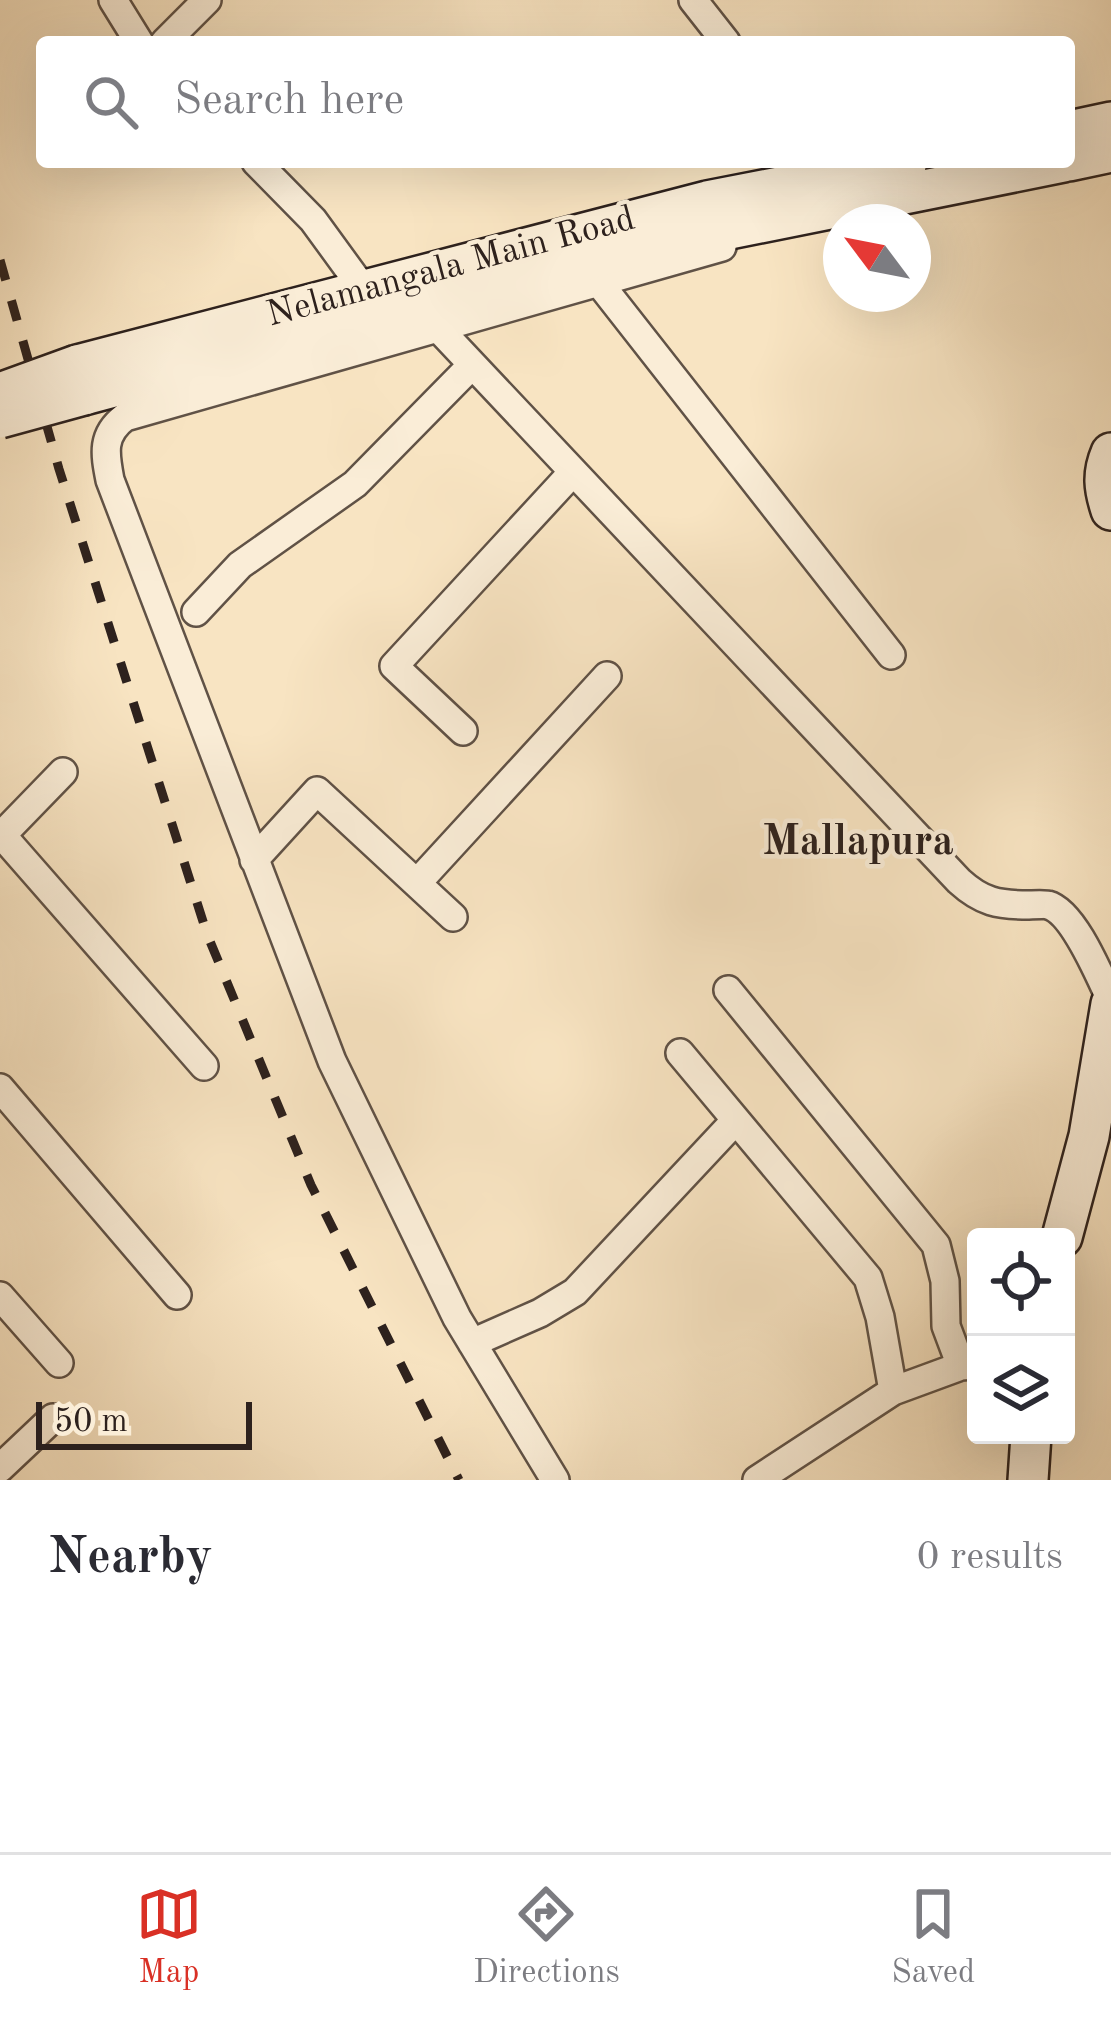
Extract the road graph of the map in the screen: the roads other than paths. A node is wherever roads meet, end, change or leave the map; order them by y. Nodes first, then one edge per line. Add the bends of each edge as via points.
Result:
1 (113, 0) edge
2 (207, 0) edge
3 (693, 0) edge
4 (135, 36) edge
5 (171, 36) edge
6 (721, 36) edge
7 (1111, 122) edge
8 (1075, 129) edge
9 (1111, 152) edge
10 (1075, 160) edge
11 (262, 168) edge
12 (1036, 168) edge
13 (826, 169) edge
14 (770, 221) junction
15 (599, 284) junction
16 (364, 290) junction
17 (439, 329) junction
18 (472, 365) junction
19 (80, 380) junction
20 (0, 393) edge
21 (0, 418) edge
22 (1111, 453) edge
23 (573, 472) junction
24 (1111, 510) edge
25 (196, 612) dead end
26 (891, 656) dead end
27 (608, 676) dead end
28 (464, 731) dead end
29 (64, 772) dead end
30 (1, 835) edge
31 (254, 860) junction
32 (417, 884) junction
33 (453, 917) dead end
34 (728, 990) dead end
35 (1111, 1002) edge
36 (680, 1053) dead end
37 (204, 1066) dead end
38 (0, 1088) edge
39 (736, 1120) junction
40 (1064, 1228) edge
41 (178, 1295) dead end
42 (0, 1296) edge
43 (472, 1343) junction
44 (59, 1363) dead end
45 (967, 1364) edge
46 (967, 1366) edge
47 (893, 1391) junction
48 (53, 1418) dead end
49 (1030, 1444) edge
50 (0, 1468) edge
51 (555, 1480) edge
52 (758, 1480) edge
53 (1028, 1480) edge

1 - 4 street
2 - 5 street
3 - 6 street
7 - 8 main road
9 - 10 main road
11 - 16 street via 314,220
12 - 14 main road
13 - 16 main road, Nelamangala Main Road
14 - 15 street via 738,242
14 - 19 main road
15 - 17 street
15 - 26 street
16 - 19 main road, Nelamangala Main Road
17 - 18 street
17 - 31 street via 124,417 106,439 110,480
18 - 23 street
18 - 25 street via 356,484 240,565
19 - 20 main road, Nelamangala Main Road, bridge
19 - 21 main road, bridge
22 - 24 main road via 1104,468
23 - 28 street via 394,665
23 - 35 street via 959,881 993,904 1061,912
27 - 32 street
29 - 30 street
30 - 37 street
31 - 32 street via 317,791
31 - 43 street via 332,1061
32 - 33 street
34 - 45 street via 936,1244 946,1326
35 - 40 main road
36 - 39 street
38 - 41 street
39 - 43 street via 575,1292
39 - 47 street via 868,1279
42 - 44 street
43 - 51 street
46 - 47 street
47 - 52 street
48 - 50 street
49 - 53 main road

